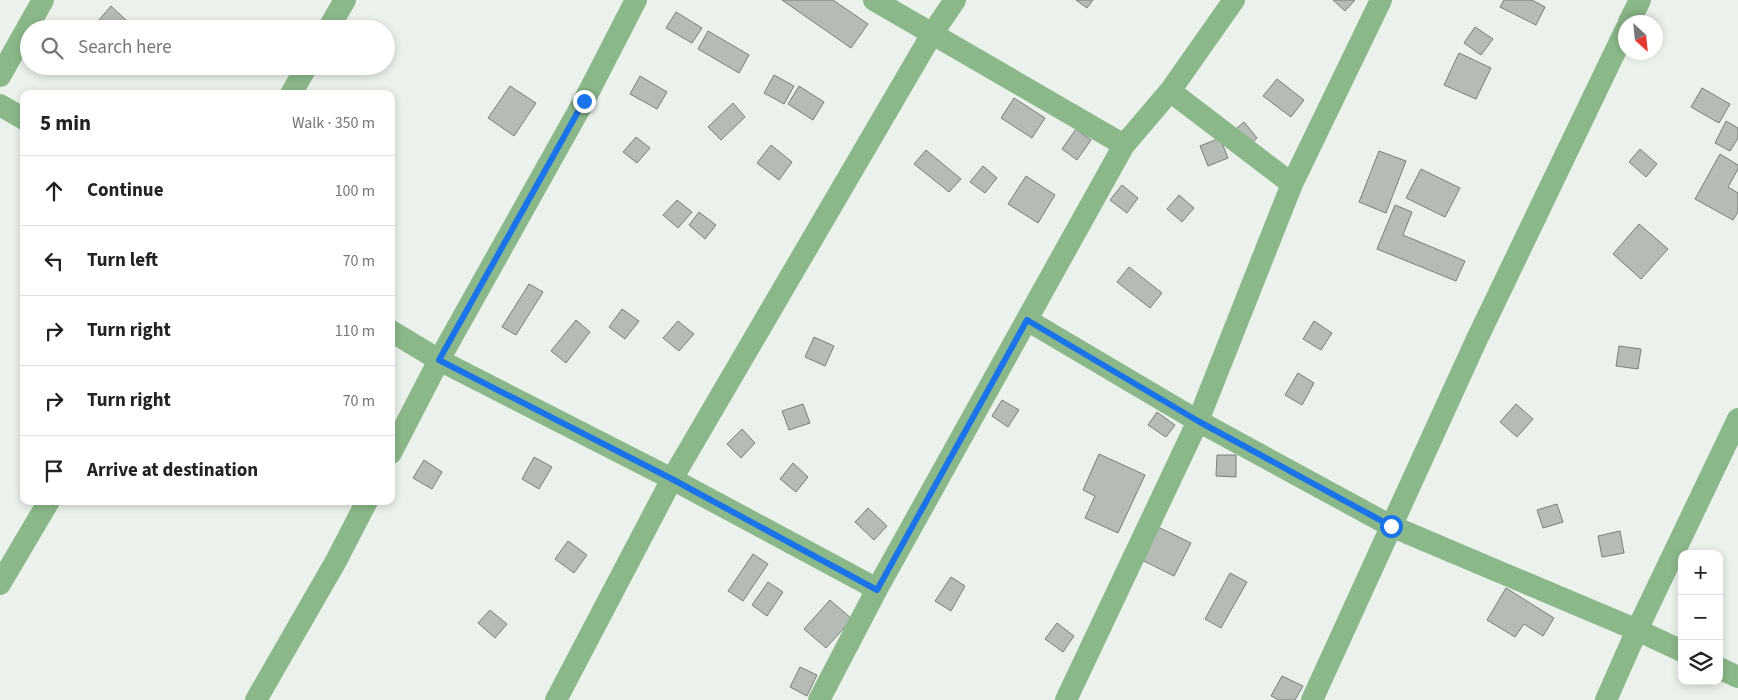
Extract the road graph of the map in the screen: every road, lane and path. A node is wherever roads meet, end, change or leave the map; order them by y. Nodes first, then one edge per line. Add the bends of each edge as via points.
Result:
1 (43, 0) edge
2 (344, 0) edge
3 (636, 0) edge
4 (874, 0) edge
5 (955, 0) edge
6 (1234, 0) edge
7 (1381, 0) edge
8 (1640, 0) edge
9 (1632, 15) edge
10 (32, 20) edge
11 (333, 20) edge
12 (932, 34) junction
13 (20, 41) edge
14 (1618, 46) edge
15 (302, 75) edge
16 (0, 76) edge
17 (293, 90) edge
18 (1170, 90) junction
19 (0, 106) edge
20 (20, 117) edge
21 (1124, 145) junction
22 (1292, 184) junction
23 (1027, 320) junction
24 (395, 333) edge
25 (439, 360) junction
26 (1738, 419) edge
27 (1198, 421) junction
28 (395, 445) edge
29 (672, 479) junction
30 (47, 505) edge
31 (365, 505) edge
32 (1391, 526) junction
33 (0, 584) edge
34 (877, 590) junction
35 (1637, 630) junction
36 (1678, 649) edge
37 (1723, 670) edge
38 (1738, 677) edge
39 (256, 700) edge
40 (556, 700) edge
41 (819, 700) edge
42 (1066, 700) edge
43 (1312, 700) edge
44 (1606, 700) edge

1 - 10 street
2 - 11 street
3 - 25 street via 584,101
4 - 12 street
5 - 12 street
6 - 18 street
7 - 22 street
8 - 9 street
12 - 21 street
12 - 29 street
13 - 16 street
14 - 32 street via 1476,340
15 - 17 street
18 - 21 street
18 - 22 street
19 - 20 street
21 - 23 street
22 - 27 street
23 - 27 street
23 - 34 street
24 - 25 street
25 - 28 street
25 - 29 street
26 - 35 street
27 - 32 street
27 - 42 street
29 - 34 street
29 - 40 street
30 - 33 street
31 - 39 street
32 - 35 street
32 - 43 street
34 - 41 street
35 - 36 street
35 - 44 street
37 - 38 street

